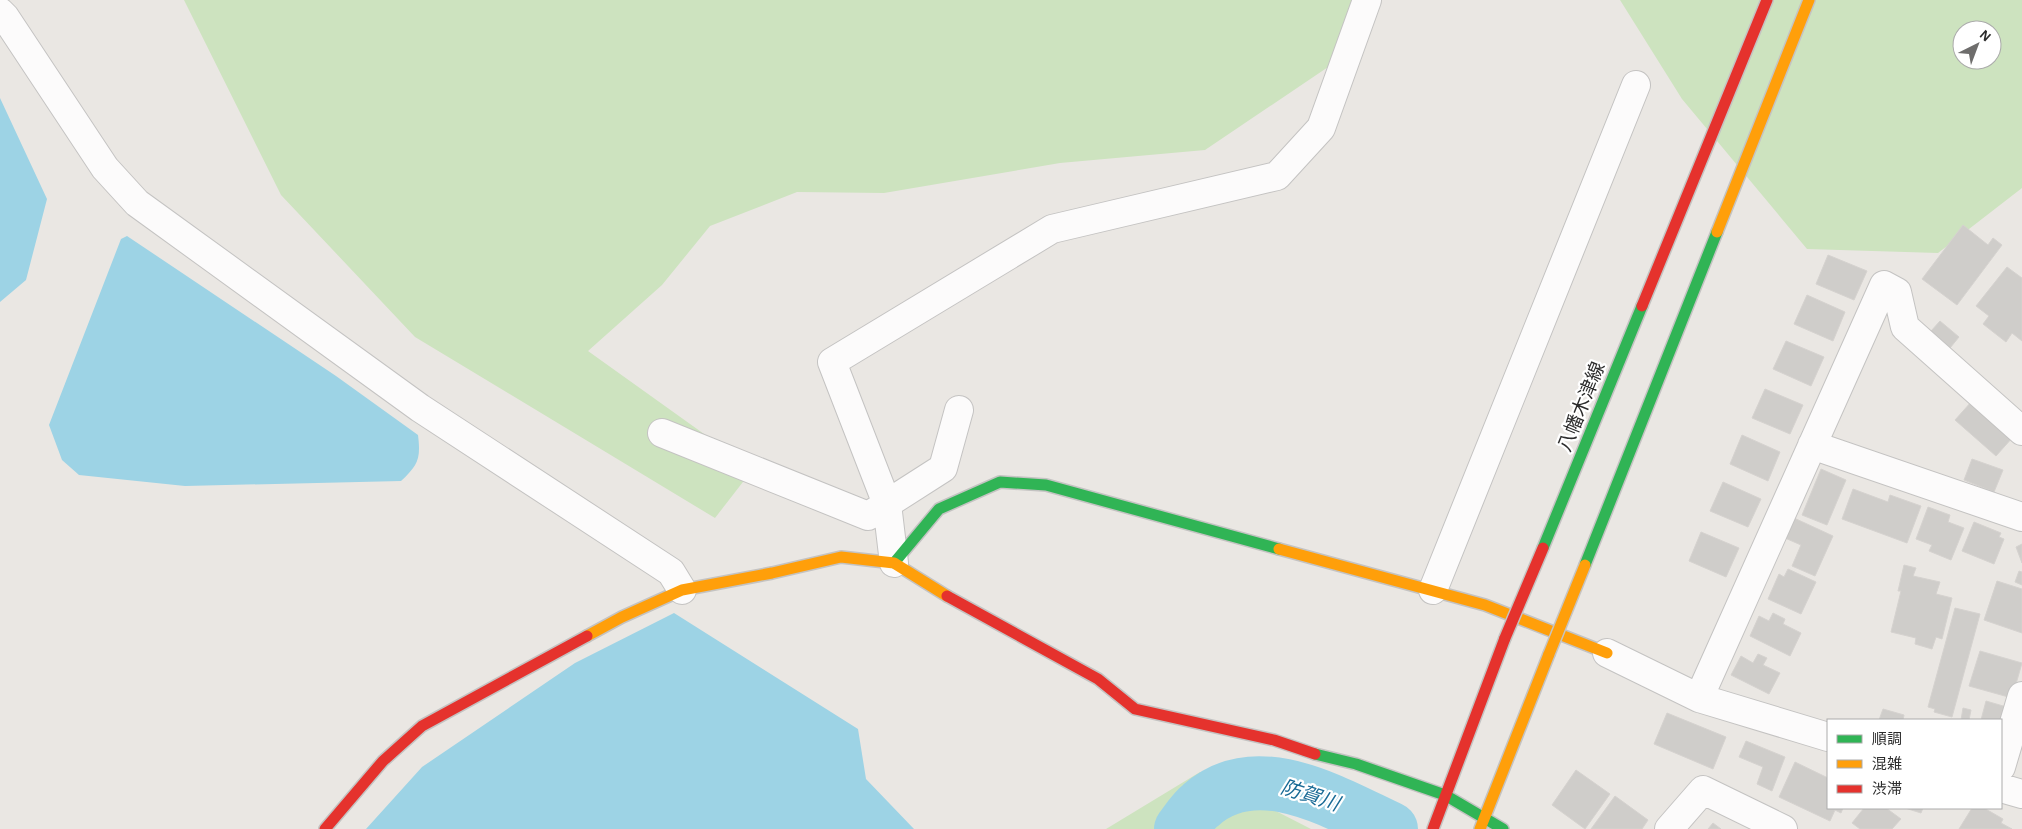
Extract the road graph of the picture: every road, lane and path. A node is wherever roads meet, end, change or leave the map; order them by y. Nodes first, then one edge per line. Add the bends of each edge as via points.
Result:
1 (1367, 0) edge
2 (1767, 0) edge
3 (1809, 0) edge
4 (0, 12) edge
5 (1636, 85) dead end
6 (959, 410) dead end
7 (2022, 431) edge
8 (662, 434) dead end
9 (1812, 445) junction
10 (887, 504) junction
11 (2022, 517) edge
12 (894, 564) junction
13 (682, 590) junction
14 (1433, 590) junction
15 (1607, 653) joint
16 (2022, 696) edge
17 (1698, 698) junction
18 (1827, 736) edge
19 (2002, 764) edge
20 (2002, 788) edge
21 (2022, 794) edge
22 (1445, 795) junction
23 (1484, 817) junction
24 (325, 829) edge
25 (1433, 829) edge
26 (1480, 829) edge
27 (1503, 829) edge
28 (1669, 829) edge
29 (1783, 829) edge

1 - 10 street via 1321,128 1277,176 1052,229 832,362
2 - 22 street, 八幡木津線, bridge via 1505,638
3 - 23 street, bridge
4 - 13 street via 105,168 137,204 420,408 671,572
5 - 14 street
6 - 10 street via 944,468
7 - 9 street via 1905,327 1897,292 1884,285
8 - 10 street via 868,516
9 - 11 street
9 - 17 street
10 - 12 street
12 - 13 street via 841,557
12 - 14 street via 938,509 1000,482 1046,485
12 - 22 street via 1098,679 1135,709 1274,740
13 - 24 street via 622,617 422,726 383,762
14 - 15 street via 1485,605
15 - 17 street
16 - 19 street
17 - 18 street
20 - 21 street
22 - 23 street
22 - 25 street, 八幡木津線
23 - 26 street
23 - 27 street
28 - 29 street via 1704,790

